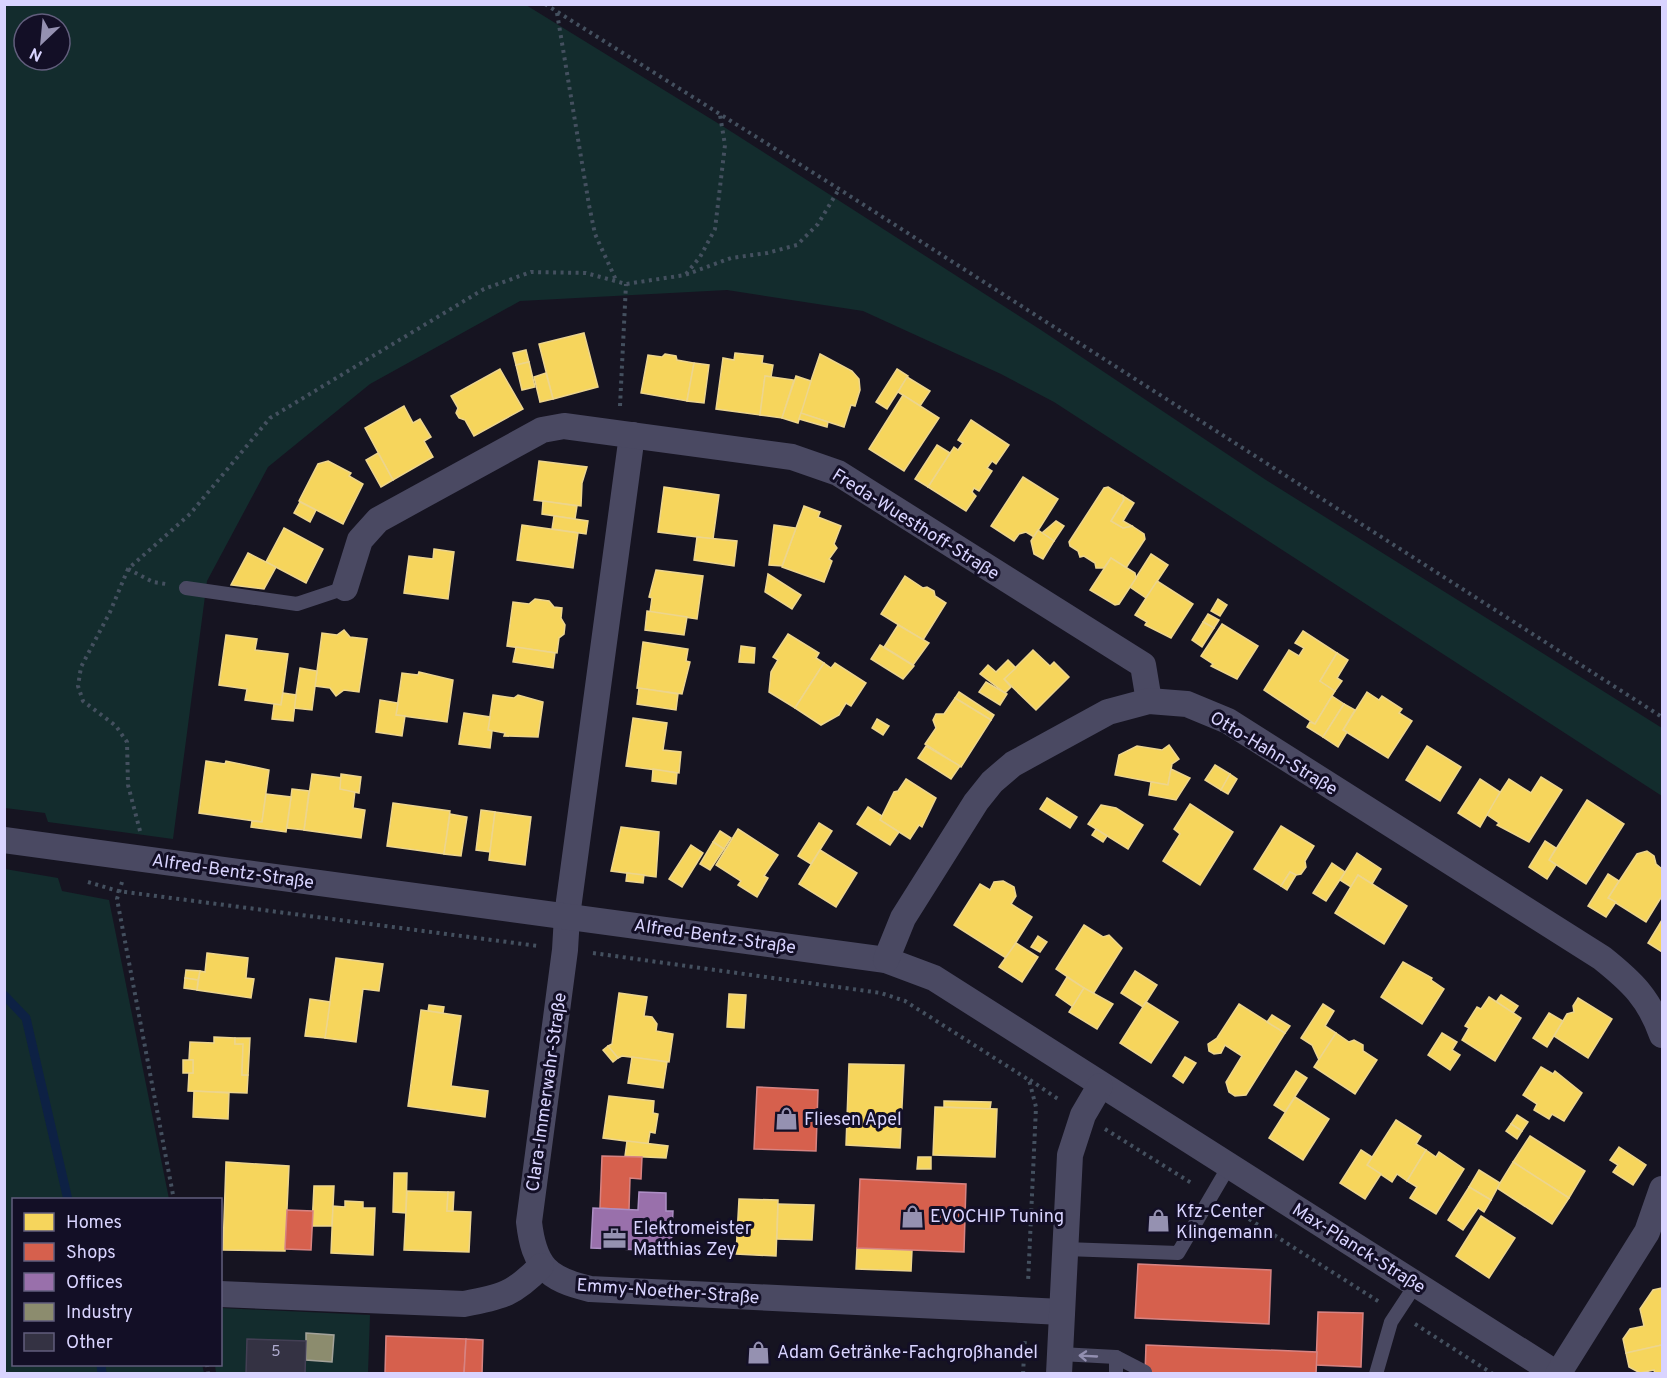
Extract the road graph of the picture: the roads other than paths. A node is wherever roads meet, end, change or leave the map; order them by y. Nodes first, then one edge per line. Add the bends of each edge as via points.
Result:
1 (625, 434) junction
2 (186, 588) road end
3 (345, 588) joint
4 (1149, 701) junction
5 (4, 840) edge
6 (567, 916) junction
7 (886, 960) junction
8 (1658, 1010) edge
9 (1662, 1035) edge
10 (1100, 1086) junction
11 (1229, 1166) junction
12 (1662, 1189) edge
13 (1656, 1232) edge
14 (1065, 1249) junction
15 (541, 1266) junction
16 (1416, 1284) junction
17 (222, 1294) edge
18 (1062, 1312) junction
19 (1116, 1357) junction
20 (1059, 1364) edge
21 (1145, 1372) edge
22 (1116, 1374) edge
23 (1376, 1374) edge
24 (1557, 1374) edge

1 - 3 street, Freda-Wuesthoff-Straße via 564,426 542,430 378,520 360,540
1 - 4 street, Freda-Wuesthoff-Straße via 792,457 838,472 1143,665
1 - 6 street
2 - 3 lane via 297,604
4 - 7 street, Otto-Hahn-Straße via 1108,712 1013,764 992,782 903,918
4 - 8 street, Otto-Hahn-Straße via 1187,704 1227,721 1602,958 1635,984
5 - 6 street, Alfred-Bentz-Straße
6 - 7 street, Alfred-Bentz-Straße
6 - 15 street, Clara-Immerwahr-Straße via 529,1222 532,1248
7 - 10 street, Alfred-Bentz-Straße via 934,978
8 - 9 street, Otto-Hahn-Straße
10 - 11 street, Max-Planck-Straße
10 - 14 street via 1083,1115 1070,1155
11 - 14 lane via 1178,1253
11 - 16 street, Max-Planck-Straße
12 - 13 street
13 - 24 street
14 - 18 street
15 - 17 street via 526,1282 502,1297 464,1304
15 - 18 street, Emmy-Noether-Straße via 564,1283 590,1289
16 - 23 lane via 1391,1322
16 - 24 street, Max-Planck-Straße
18 - 20 street
19 -> 20 lane
19 - 21 lane
19 - 22 lane

